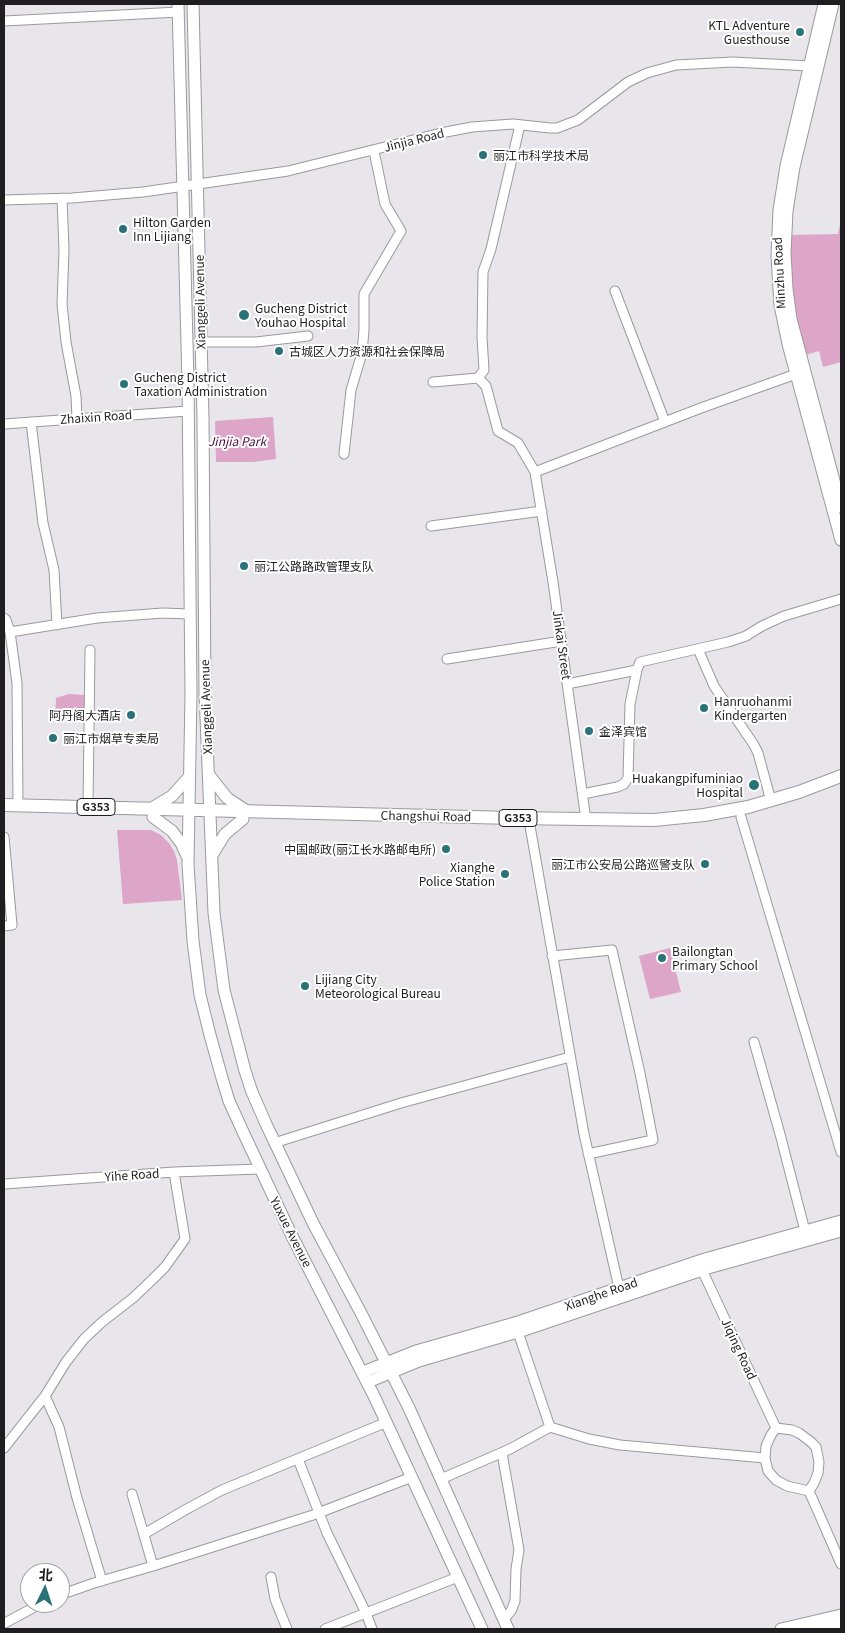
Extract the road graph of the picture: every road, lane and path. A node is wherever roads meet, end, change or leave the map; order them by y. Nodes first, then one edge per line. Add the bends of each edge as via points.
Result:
1 (193, 4) edge
2 (824, 4) edge
3 (833, 4) edge
4 (179, 8) edge
5 (4, 21) edge
6 (810, 66) junction
7 (520, 125) junction
8 (374, 150) junction
9 (197, 185) junction
10 (183, 187) junction
11 (62, 198) junction
12 (4, 200) edge
13 (615, 291) dead end
14 (308, 336) dead end
15 (201, 342) junction
16 (796, 374) junction
17 (478, 378) junction
18 (433, 382) dead end
19 (188, 411) junction
20 (77, 419) junction
21 (30, 422) junction
22 (665, 422) junction
23 (4, 424) edge
24 (344, 454) dead end
25 (535, 472) junction
26 (841, 507) edge
27 (542, 511) junction
28 (430, 526) dead end
29 (841, 540) edge
30 (841, 599) edge
31 (190, 614) junction
32 (4, 618) edge
33 (56, 624) junction
34 (10, 632) junction
35 (562, 641) junction
36 (698, 648) junction
37 (90, 650) dead end
38 (448, 659) dead end
39 (637, 670) junction
40 (567, 684) junction
41 (208, 775) junction
42 (841, 776) edge
43 (189, 777) junction
44 (841, 785) edge
45 (582, 794) junction
46 (771, 801) junction
47 (4, 805) edge
48 (18, 805) junction
49 (88, 806) junction
50 (153, 812) junction
51 (4, 813) edge
52 (189, 814) junction
53 (210, 814) junction
54 (245, 815) junction
55 (741, 817) junction
56 (586, 820) junction
57 (530, 826) junction
58 (4, 837) edge
59 (188, 857) junction
60 (212, 857) junction
61 (4, 926) edge
62 (552, 956) junction
63 (754, 1042) dead end
64 (570, 1056) junction
65 (274, 1143) junction
66 (841, 1152) edge
67 (588, 1154) junction
68 (260, 1169) junction
69 (174, 1172) junction
70 (4, 1184) edge
71 (841, 1221) edge
72 (805, 1231) junction
73 (841, 1231) edge
74 (702, 1270) junction
75 (619, 1288) junction
76 (518, 1332) junction
77 (388, 1367) junction
78 (365, 1377) junction
79 (45, 1396) junction
80 (387, 1422) junction
81 (550, 1427) junction
82 (776, 1428) junction
83 (4, 1448) edge
84 (502, 1452) junction
85 (765, 1458) junction
86 (298, 1459) junction
87 (412, 1477) junction
88 (441, 1479) junction
89 (809, 1491) junction
90 (132, 1494) dead end
91 (319, 1513) junction
92 (144, 1534) junction
93 (841, 1564) edge
94 (153, 1566) junction
95 (271, 1577) dead end
96 (458, 1577) junction
97 (102, 1581) junction
98 (70, 1592) edge
99 (26, 1613) edge
100 (366, 1613) junction
101 (841, 1615) edge
102 (841, 1623) edge
103 (506, 1624) edge
104 (6, 1625) edge
105 (287, 1629) edge
106 (325, 1629) edge
107 (372, 1629) edge
108 (482, 1629) edge
109 (781, 1629) edge
110 (815, 1629) edge

1 - 9 main road, Xianggeli Avenue
2 - 6 main road, Minzhu Road
3 - 26 main road, Minzhu Road via 794,167 785,253 796,342
4 - 5 street
4 - 10 main road, Xianggeli Avenue
6 - 7 street, Jinjia Road via 727,62 676,65 628,82 571,124 550,128
6 - 16 main road, Minzhu Road via 786,166 777,233 780,305
7 - 8 street, Jinjia Road via 494,124 457,130
7 - 17 street via 483,272 484,370
8 - 9 street, Jinjia Road via 288,171
8 - 24 street via 385,204 401,231 364,294 362,353 351,390
9 - 10 street, Jinjia Road
9 - 15 main road, Xianggeli Avenue
10 - 11 street, Jinjia Road
10 - 19 main road, Xianggeli Avenue
11 - 12 street, Jinjia Road
11 - 20 street via 62,304
13 - 22 street
14 - 15 street via 256,342
15 - 41 main road, Xianggeli Avenue
16 - 22 street
16 - 29 main road, Minzhu Road
17 - 18 street
17 - 25 street via 486,386 498,430 518,444
19 - 20 street, Zhaixin Road
19 - 31 main road, Xianggeli Avenue
20 - 21 street, Zhaixin Road
21 - 23 street, Zhaixin Road
21 - 33 street via 43,523 54,570
22 - 25 street
25 - 27 street, Jinkai Street
27 - 28 street
27 - 35 street, Jinkai Street
30 - 36 street via 784,616 737,639
31 - 33 street via 163,613
31 - 43 main road, Xianggeli Avenue
32 - 34 street
33 - 34 street
34 - 48 street via 18,698
35 - 38 street
35 - 40 street, Jinkai Street
36 - 39 street via 640,662
36 - 46 street via 714,686 754,744
37 - 49 street
39 - 40 street
39 - 45 street via 630,704 628,778 618,787
40 - 45 street, Jinkai Street
41 - 53 main road, Xianggeli Avenue
41 - 54 main road
42 - 46 highway, Changshui Road / G353
43 - 50 main road
43 - 52 main road, Xianggeli Avenue
44 - 55 highway, Changshui Road / G353 via 784,806
45 - 56 street, Jinkai Street
46 - 56 highway, Changshui Road / G353 via 725,812 678,818
47 - 48 highway, Changshui Road / G353
48 - 49 highway, Changshui Road / G353
49 - 50 highway, Changshui Road / G353
50 - 51 highway, Changshui Road / G353
50 - 52 highway, Changshui Road / G353
50 - 59 main road via 172,831
52 - 53 highway, Changshui Road / G353
52 - 59 main road, Yuxue Avenue
53 - 54 highway, Changshui Road / G353
53 - 60 main road, Yuxue Avenue
54 - 56 highway, Changshui Road / G353
54 - 57 highway, Changshui Road / G353
54 - 60 main road via 220,841
55 - 57 highway, Changshui Road / G353 via 654,828
55 - 66 street
57 - 62 street
58 - 61 street via 12,925
59 - 68 main road, Yuxue Avenue via 193,941 205,1015 229,1100
60 - 65 main road, Yuxue Avenue via 216,938 228,1010 252,1092
62 - 64 street
62 - 67 street via 612,950 653,1140
63 - 72 street
64 - 65 street via 400,1103
64 - 67 street
65 - 77 main road, Yuxue Avenue
67 - 75 street
68 - 69 street, Yihe Road
68 - 78 main road, Yuxue Avenue
69 - 70 street, Yihe Road
69 - 79 street via 185,1239 154,1278 84,1339
71 - 72 main road, Xianghe Road
72 - 75 main road, Xianghe Road via 705,1259
73 - 74 main road, Xianghe Road
74 - 76 main road, Xianghe Road
74 - 82 street, Jiqing Road
75 - 77 main road, Xianghe Road via 424,1349
76 - 77 main road, Xianghe Road
76 - 81 street
77 - 78 main road, Xianghe Road
77 - 88 main road, Yuxue Avenue
78 - 80 main road, Yuxue Avenue
79 - 83 street
79 - 97 street via 60,1428
80 - 86 street
80 - 87 main road, Yuxue Avenue
81 - 84 street
81 - 85 street via 620,1446
82 - 85 street via 768,1440
82 - 89 street via 799,1433 816,1447 818,1473
84 - 88 street
84 - 103 street via 519,1550 515,1600
85 - 89 street via 768,1471 776,1480 792,1488
86 - 91 street
86 - 92 street via 210,1496
87 - 91 street
87 - 96 main road, Yuxue Avenue
88 - 103 main road, Yuxue Avenue
89 - 93 street
90 - 92 street
91 - 94 street
91 - 100 street
92 - 94 street
94 - 97 street
95 - 105 street via 275,1599
96 - 100 street
96 - 108 main road, Yuxue Avenue
97 - 98 street
99 - 104 street
100 - 106 street
100 - 107 street
101 - 109 main road
102 - 110 main road

